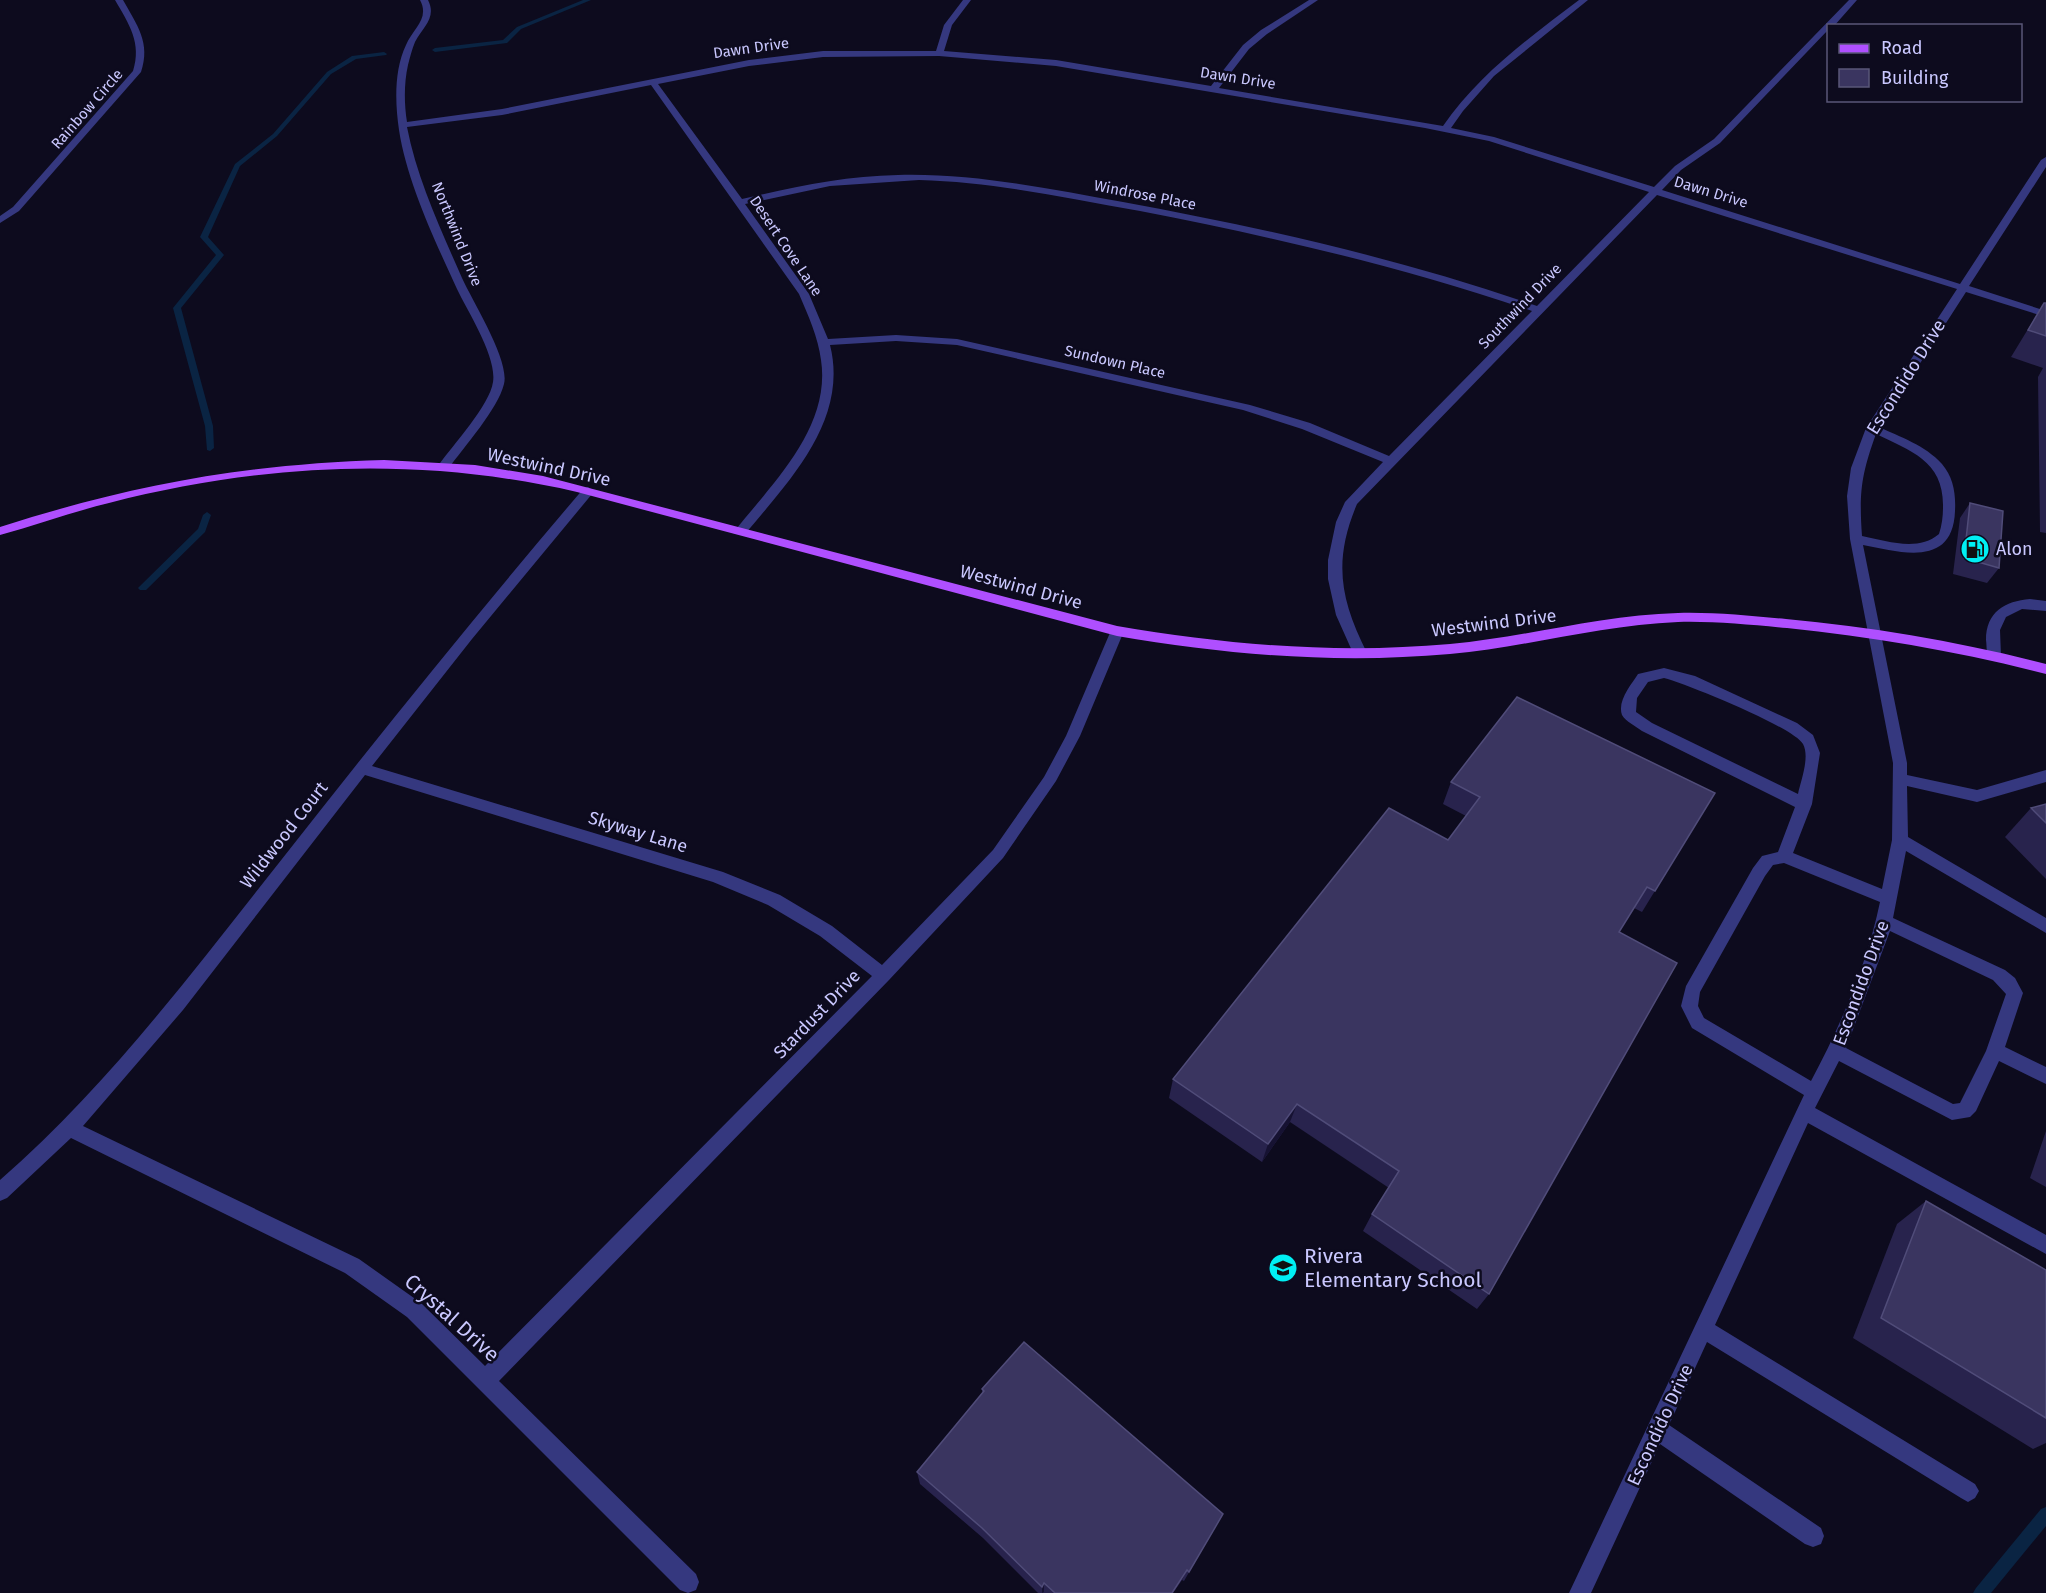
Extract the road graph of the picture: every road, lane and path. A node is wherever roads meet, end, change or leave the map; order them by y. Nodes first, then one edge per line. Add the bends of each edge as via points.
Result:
1 (119, 0) edge
2 (424, 0) edge
3 (967, 0) edge
4 (1314, 0) edge
5 (1584, 0) edge
6 (1853, 0) edge
7 (1831, 24) edge
8 (1827, 28) edge
9 (939, 52) junction
10 (653, 82) junction
11 (1214, 89) junction
12 (403, 125) junction
13 (1446, 129) junction
14 (2046, 160) edge
15 (1656, 190) junction
16 (739, 203) junction
17 (0, 220) edge
18 (1964, 288) junction
19 (1537, 309) junction
20 (2046, 314) edge
21 (824, 342) junction
22 (1872, 428) junction
23 (1390, 461) junction
24 (444, 466) junction
25 (588, 491) junction
26 (0, 531) edge
27 (741, 531) junction
28 (1856, 539) junction
29 (2046, 606) edge
30 (1117, 631) junction
31 (1873, 633) junction
32 (1360, 653) junction
33 (1994, 656) junction
34 (2046, 669) edge
35 (362, 768) junction
36 (2046, 777) edge
37 (1902, 778) junction
38 (1804, 804) junction
39 (1900, 840) junction
40 (1784, 857) junction
41 (1888, 899) junction
42 (1884, 921) junction
43 (2046, 926) edge
44 (883, 975) junction
45 (1836, 1051) junction
46 (1995, 1051) junction
47 (2046, 1076) edge
48 (1814, 1092) junction
49 (1805, 1112) junction
50 (68, 1128) junction
51 (0, 1192) edge
52 (2046, 1245) edge
53 (1704, 1329) junction
54 (486, 1380) junction
55 (1658, 1430) junction
56 (1968, 1491) dead end
57 (1813, 1536) dead end
58 (688, 1582) dead end
59 (1580, 1593) edge

1 - 17 street, Rainbow Circle via 142,41 142,60 137,72 16,210
2 - 12 street, Northwind Drive via 429,12 410,44 403,73
3 - 9 street via 948,25
4 - 11 street via 1246,47
5 - 13 street via 1478,85
6 - 7 street, Southwind Drive
8 - 15 street, Southwind Drive via 1717,141 1678,168
9 - 10 street, Dawn Drive via 786,58
9 - 11 street, Dawn Drive via 1034,60
10 - 12 street, Dawn Drive via 502,112
10 - 16 street, Desert Cove Lane
11 - 13 street, Dawn Drive
12 - 24 street, Northwind Drive via 418,177 496,364 499,382
13 - 15 street, Dawn Drive
14 - 18 street, Escondido Drive
15 - 18 street, Dawn Drive
15 - 19 street, Southwind Drive
16 - 19 street, Windrose Place via 809,187 889,177 995,182 1327,245 1443,276
16 - 21 street, Desert Cove Lane via 804,294
18 - 20 street, Dawn Drive
18 - 22 street, Escondido Drive
19 - 23 street, Southwind Drive
21 - 23 street, Sundown Place via 896,338 957,342 1246,407 1306,426
21 - 27 street, Desert Cove Lane via 829,370 813,434
22 - 28 street, Escondido Drive via 1857,468 1853,496
22 - 28 street via 1939,467 1948,490 1948,530 1929,546 1908,548
23 - 32 street, Southwind Drive via 1351,502 1341,523 1334,555 1337,600
24 - 25 main road, Westwind Drive via 505,473
24 - 26 main road, Westwind Drive via 329,464 255,470 143,489
25 - 27 main road, Westwind Drive
25 - 35 street, Wildwood Court
27 - 30 main road, Westwind Drive
28 - 31 street, Escondido Drive
29 - 33 street via 2022,604 1999,614 1994,626
30 - 32 main road, Westwind Drive via 1237,650
30 - 44 street, Stardust Drive via 1073,736 1049,781 998,854
31 - 32 main road, Westwind Drive via 1821,626 1670,618 1450,649
31 - 33 main road, Westwind Drive
31 - 37 street, Escondido Drive
33 - 34 main road, Westwind Drive
35 - 44 street, Skyway Lane via 717,877 774,900 826,931
35 - 50 street, Wildwood Court via 143,1049
36 - 37 street via 1977,796
37 - 39 street, Escondido Drive
38 - 38 street via 1813,753 1808,739 1792,727 1690,680 1664,673 1643,678 1630,698 1629,714 1647,728
38 - 40 street
39 - 41 street, Escondido Drive
39 - 43 street
40 - 41 street
40 - 48 street via 1768,860 1759,872 1692,992 1689,1006 1698,1023
41 - 42 street, Escondido Drive
42 - 45 street, Escondido Drive
42 - 46 street via 2000,975 2009,983 2015,993
44 - 54 street, Stardust Drive
45 - 46 street via 1952,1112 1964,1111 1970,1105
45 - 48 street, Escondido Drive
46 - 47 street
48 - 49 street, Escondido Drive
49 - 52 street
49 - 53 street, Escondido Drive
50 - 51 street, Wildwood Court
50 - 54 street, Crystal Drive via 352,1266 414,1310
53 - 55 street, Escondido Drive
53 - 56 street
54 - 58 street, Crystal Drive
55 - 57 street
55 - 59 street, Escondido Drive

